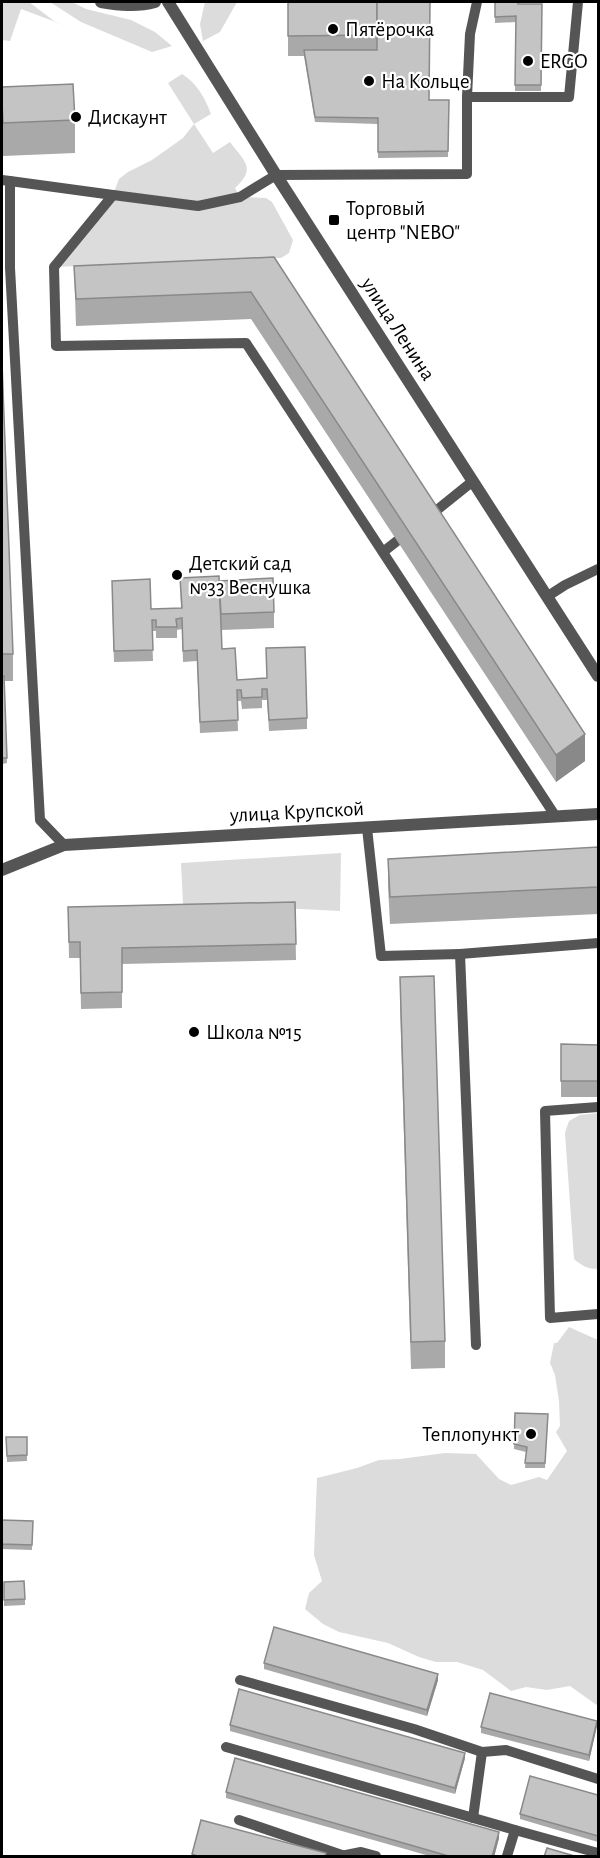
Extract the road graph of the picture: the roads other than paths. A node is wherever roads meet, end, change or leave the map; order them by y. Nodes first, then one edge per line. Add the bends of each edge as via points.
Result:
1 (100, 2) edge
2 (155, 2) edge
3 (168, 2) edge
4 (477, 2) edge
5 (578, 2) edge
6 (467, 98) junction
7 (276, 175) junction
8 (6, 181) edge
9 (113, 195) junction
10 (474, 481) junction
11 (426, 518) edge
12 (397, 541) dead end
13 (383, 552) junction
14 (598, 569) edge
15 (548, 597) junction
16 (598, 676) edge
17 (598, 814) edge
18 (556, 817) junction
19 (367, 828) junction
20 (64, 845) junction
21 (2, 870) edge
22 (598, 943) edge
23 (460, 954) junction
24 (598, 1107) edge
25 (598, 1314) edge
26 (476, 1345) dead end
27 (240, 1680) dead end
28 (226, 1747) dead end
29 (482, 1752) junction
30 (598, 1779) edge
31 (473, 1818) junction
32 (239, 1820) dead end
33 (514, 1830) junction
34 (598, 1853) edge
35 (341, 1856) edge
36 (376, 1857) edge
37 (507, 1857) edge

1 - 2 street
3 - 7 street, улица Ленина
4 - 6 lane via 470,34
5 - 6 lane via 569,97
6 - 7 lane via 467,174
7 - 9 lane via 240,197 198,206
7 - 10 street, улица Ленина
8 - 9 lane
8 - 20 lane via 40,820
9 - 13 lane via 54,267 56,346 246,343
10 - 11 lane
10 - 15 street, улица Ленина
12 - 13 lane
13 - 18 lane
14 - 15 lane
15 - 16 street, улица Ленина
17 - 18 street, улица Крупской
18 - 19 street, улица Крупской
19 - 20 street, улица Крупской
19 - 23 lane via 381,956
20 - 21 street, улица Крупской
22 - 23 lane
23 - 26 lane
24 - 25 lane via 545,1111 550,1318
27 - 29 lane
28 - 31 lane
29 - 30 lane via 506,1750
29 - 31 lane
31 - 33 lane
32 - 35 lane
33 - 34 lane
33 - 37 lane
35 - 36 lane via 361,1852

